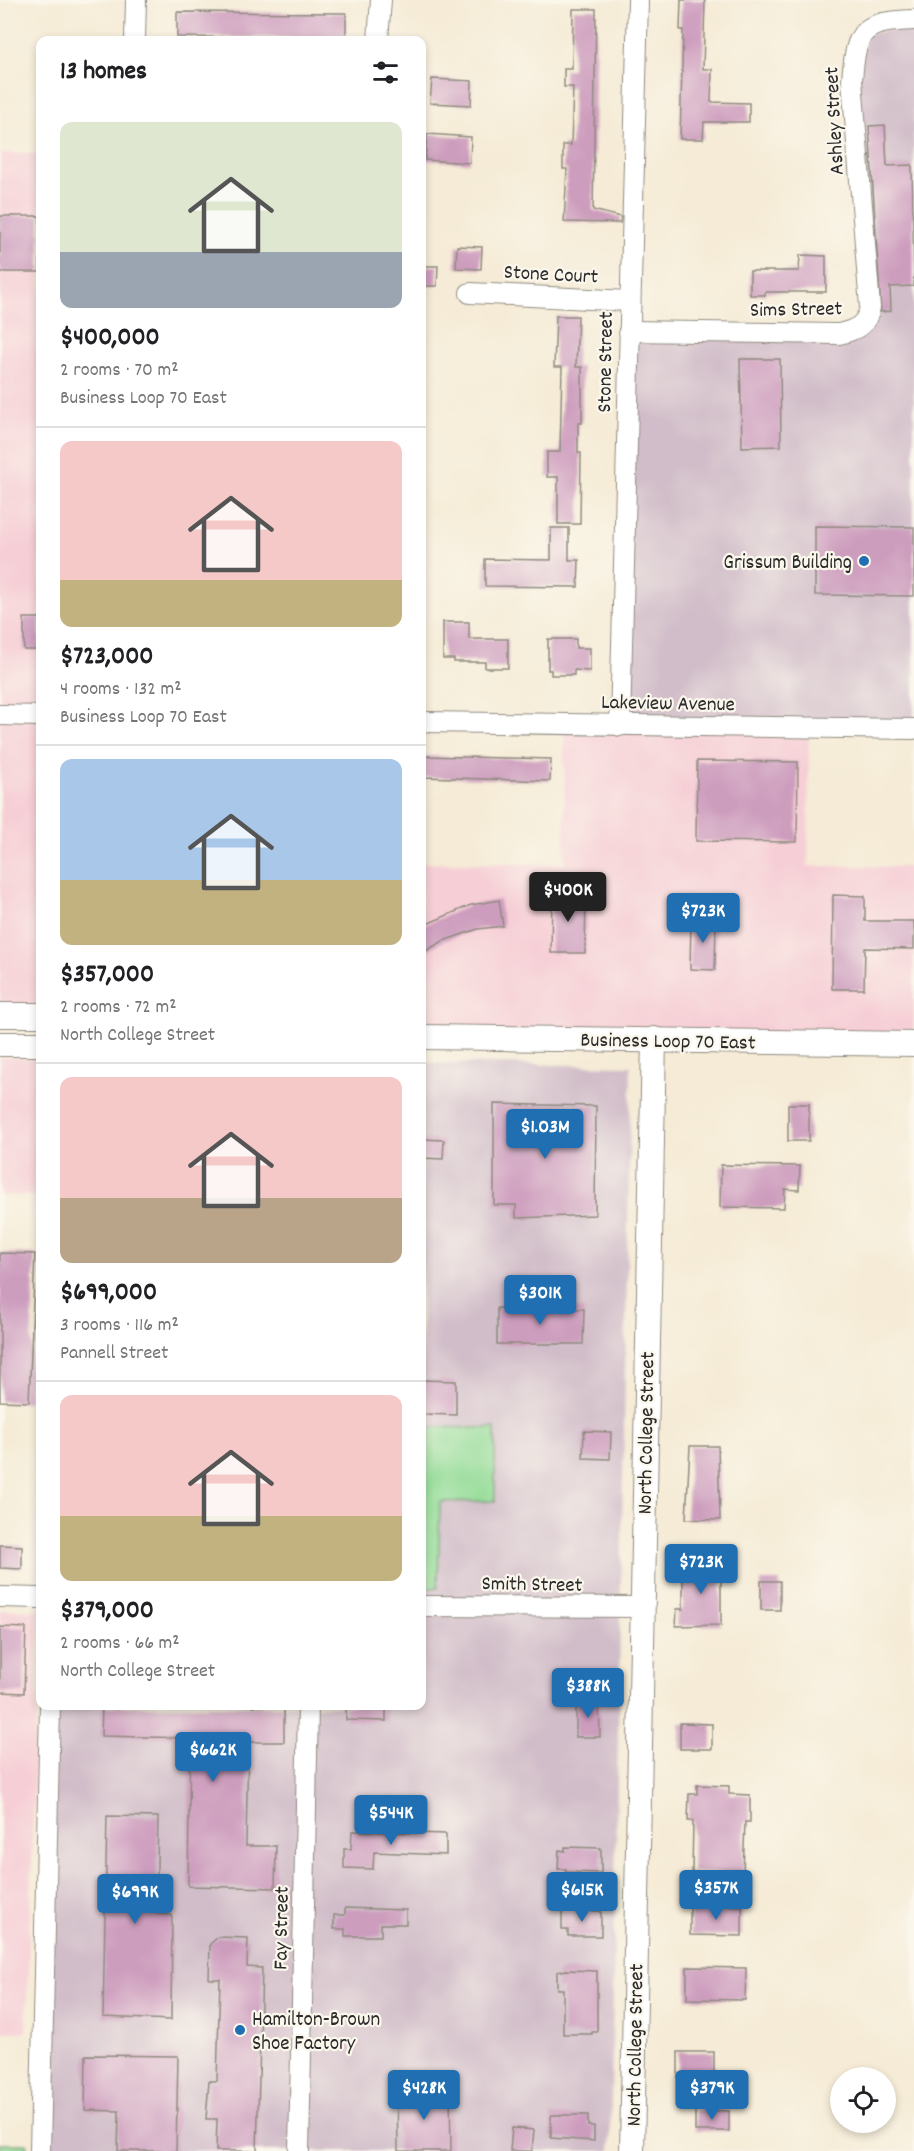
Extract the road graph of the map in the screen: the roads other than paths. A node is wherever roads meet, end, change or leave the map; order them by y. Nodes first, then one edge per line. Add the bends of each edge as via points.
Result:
1 (136, 0) edge
2 (381, 0) edge
3 (638, 0) edge
4 (914, 20) edge
5 (135, 36) edge
6 (378, 36) edge
7 (863, 228) joint
8 (470, 293) dead end
9 (629, 301) junction
10 (629, 331) junction
11 (0, 715) edge
12 (36, 716) edge
13 (426, 722) edge
14 (620, 726) junction
15 (914, 729) edge
16 (0, 1015) edge
17 (36, 1015) edge
18 (426, 1037) edge
19 (654, 1039) junction
20 (0, 1044) edge
21 (36, 1044) edge
22 (914, 1044) edge
23 (0, 1597) edge
24 (36, 1598) edge
25 (426, 1606) edge
26 (642, 1607) junction
27 (50, 1710) edge
28 (308, 1710) edge
29 (40, 2151) edge
30 (299, 2151) edge
31 (632, 2151) edge

1 - 5 street
2 - 6 street
3 - 9 street, Stone Street
4 - 7 street, Ashley Street via 874,24 856,46 852,80
7 - 10 street, Sims Street via 870,307 866,322 853,331
8 - 9 street, Stone Court
9 - 10 street, Stone Street
10 - 14 street, Stone Street
11 - 12 street
13 - 14 street, Lakeview Avenue
14 - 15 street, Lakeview Avenue
16 - 17 main road
18 - 19 main road, Business Loop 70 East
19 - 22 main road, Business Loop 70 East
19 - 26 main road, North College Street
20 - 21 main road
23 - 24 street
25 - 26 street, Smith Street
26 - 31 main road, North College Street
27 - 29 street
28 - 30 street, Fay Street

